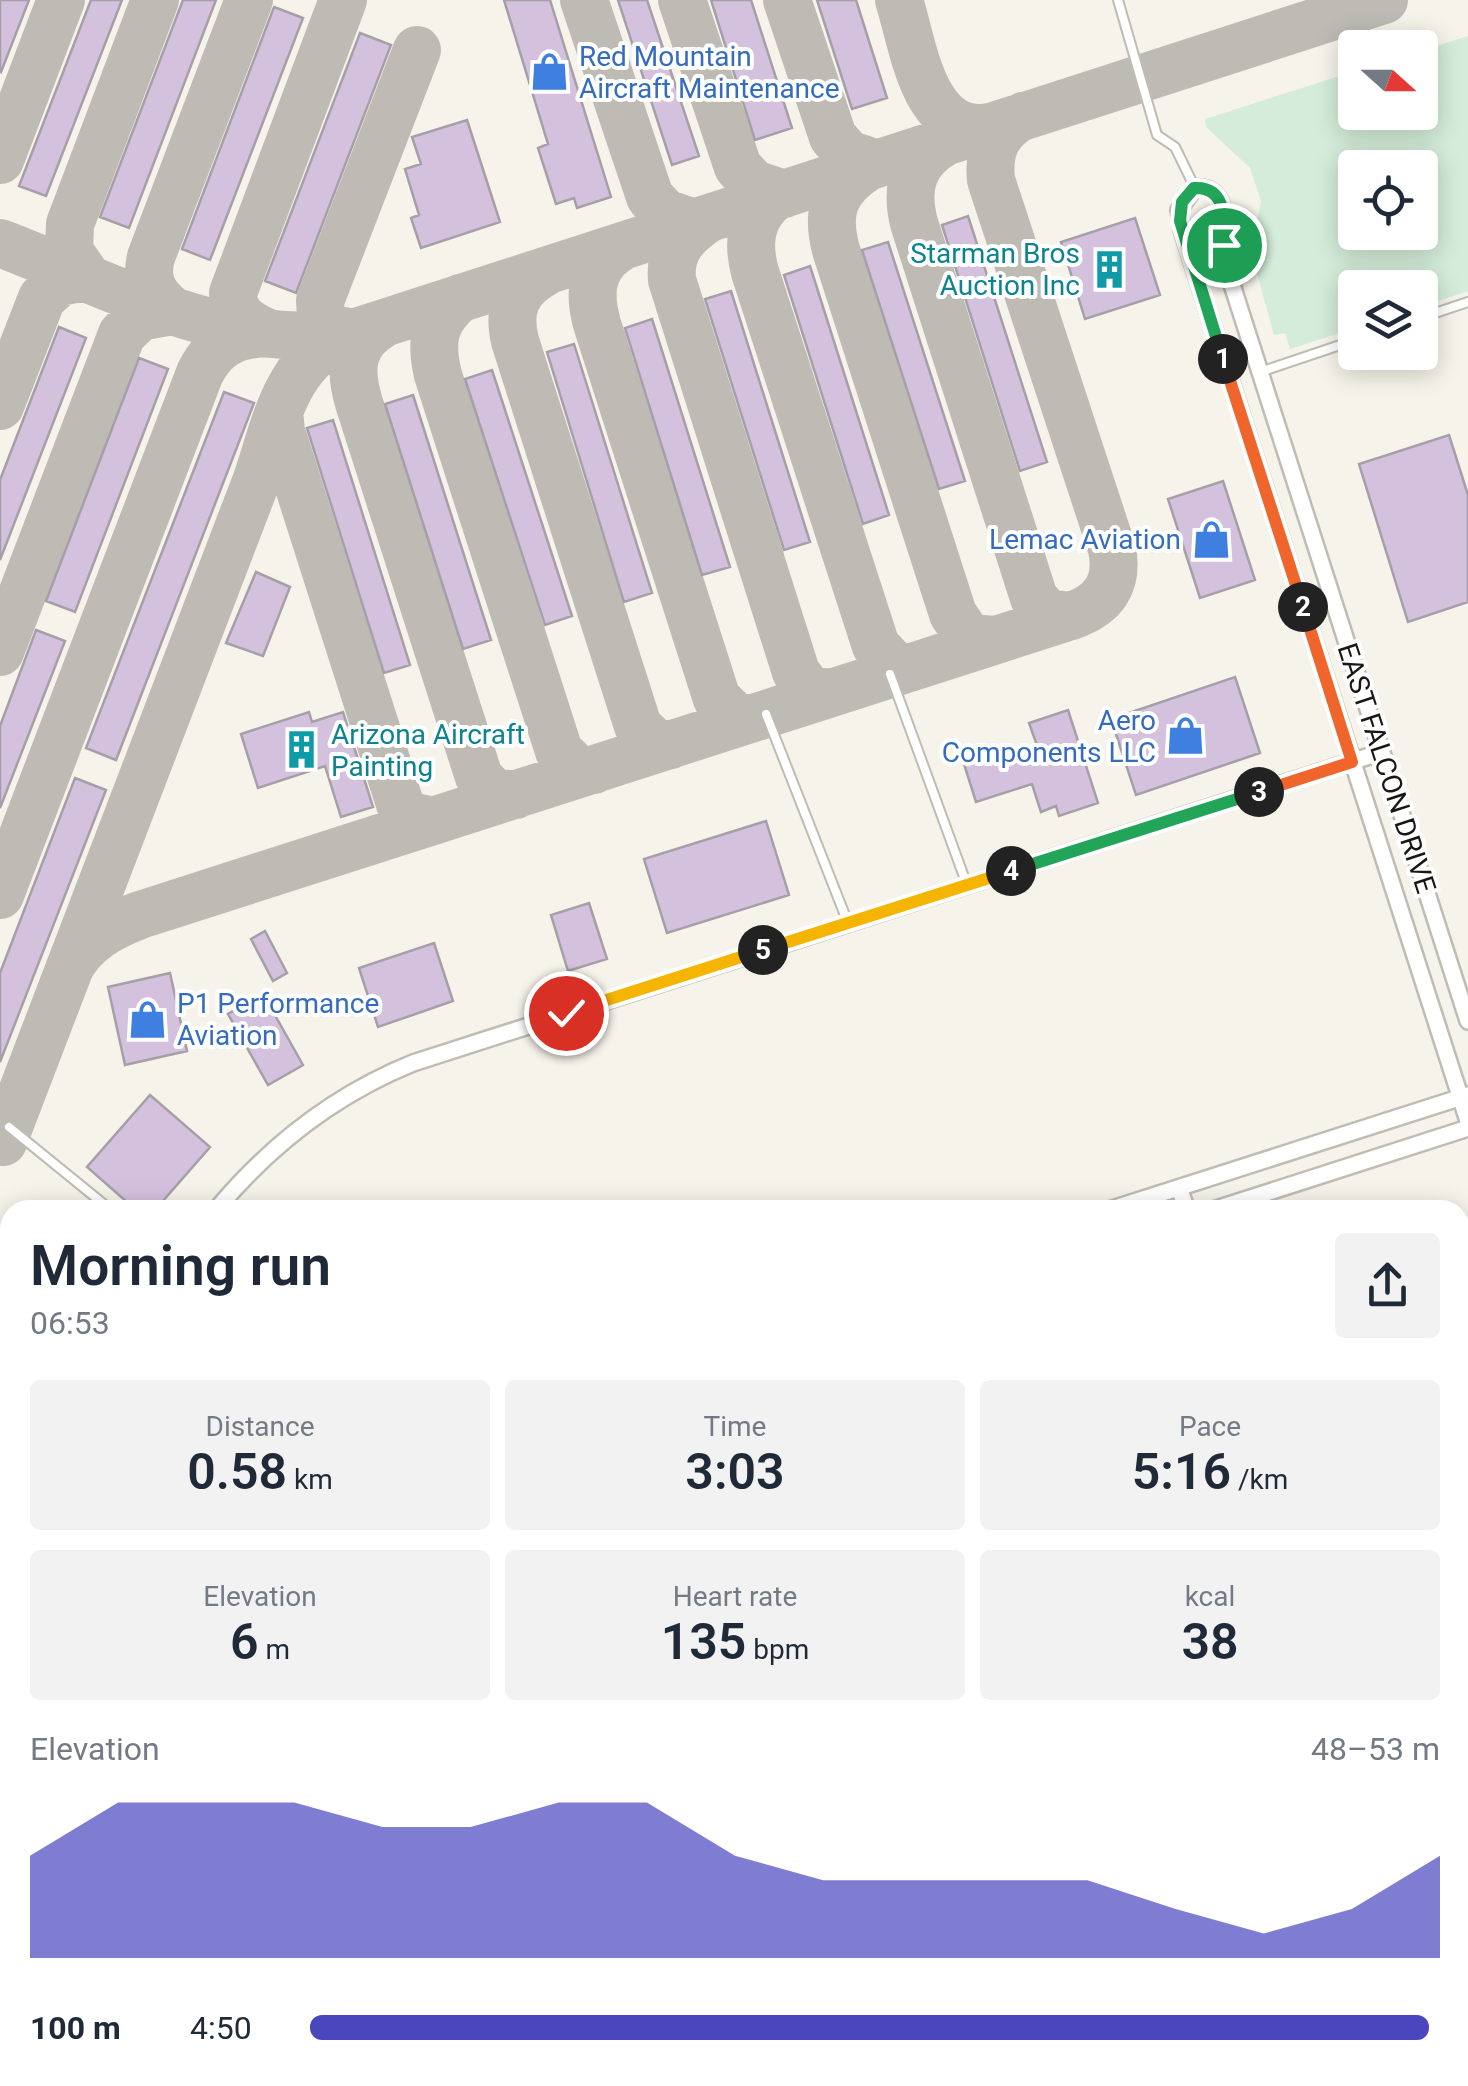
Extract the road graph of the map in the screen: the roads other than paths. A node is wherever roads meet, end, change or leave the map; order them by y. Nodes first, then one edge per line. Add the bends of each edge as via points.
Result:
1 (1118, 0) edge
2 (1194, 188) junction
3 (1468, 302) edge
4 (1438, 312) edge
5 (1338, 346) edge
6 (1260, 372) junction
7 (890, 674) dead end
8 (766, 714) dead end
9 (1382, 752) junction
10 (1352, 762) junction
11 (967, 885) junction
12 (848, 922) junction
13 (1468, 1021) edge
14 (1464, 1096) edge
15 (1468, 1124) edge
16 (9, 1127) dead end
17 (1179, 1188) junction
18 (99, 1200) edge
19 (226, 1200) edge
20 (1141, 1200) edge
21 (1183, 1200) edge
22 (1244, 1200) edge

1 - 2 lane, EAST FALCON DRIVE via 1157,135 1175,147
2 - 6 street, EAST FALCON DRIVE via 1221,201 1226,266
2 - 10 street, EAST FALCON DRIVE via 1179,210 1182,230
3 - 4 lane
5 - 6 lane
6 - 9 street, EAST FALCON DRIVE
7 - 11 lane
8 - 12 lane
9 - 10 street
9 - 13 street, EAST FALCON DRIVE
10 - 11 street
10 - 14 street, EAST FALCON DRIVE
11 - 12 street
12 - 19 street via 377,1078 308,1119
14 - 15 street, EAST FALCON DRIVE
14 - 17 street
15 - 22 street
16 - 18 lane
17 - 20 street
17 - 21 street

